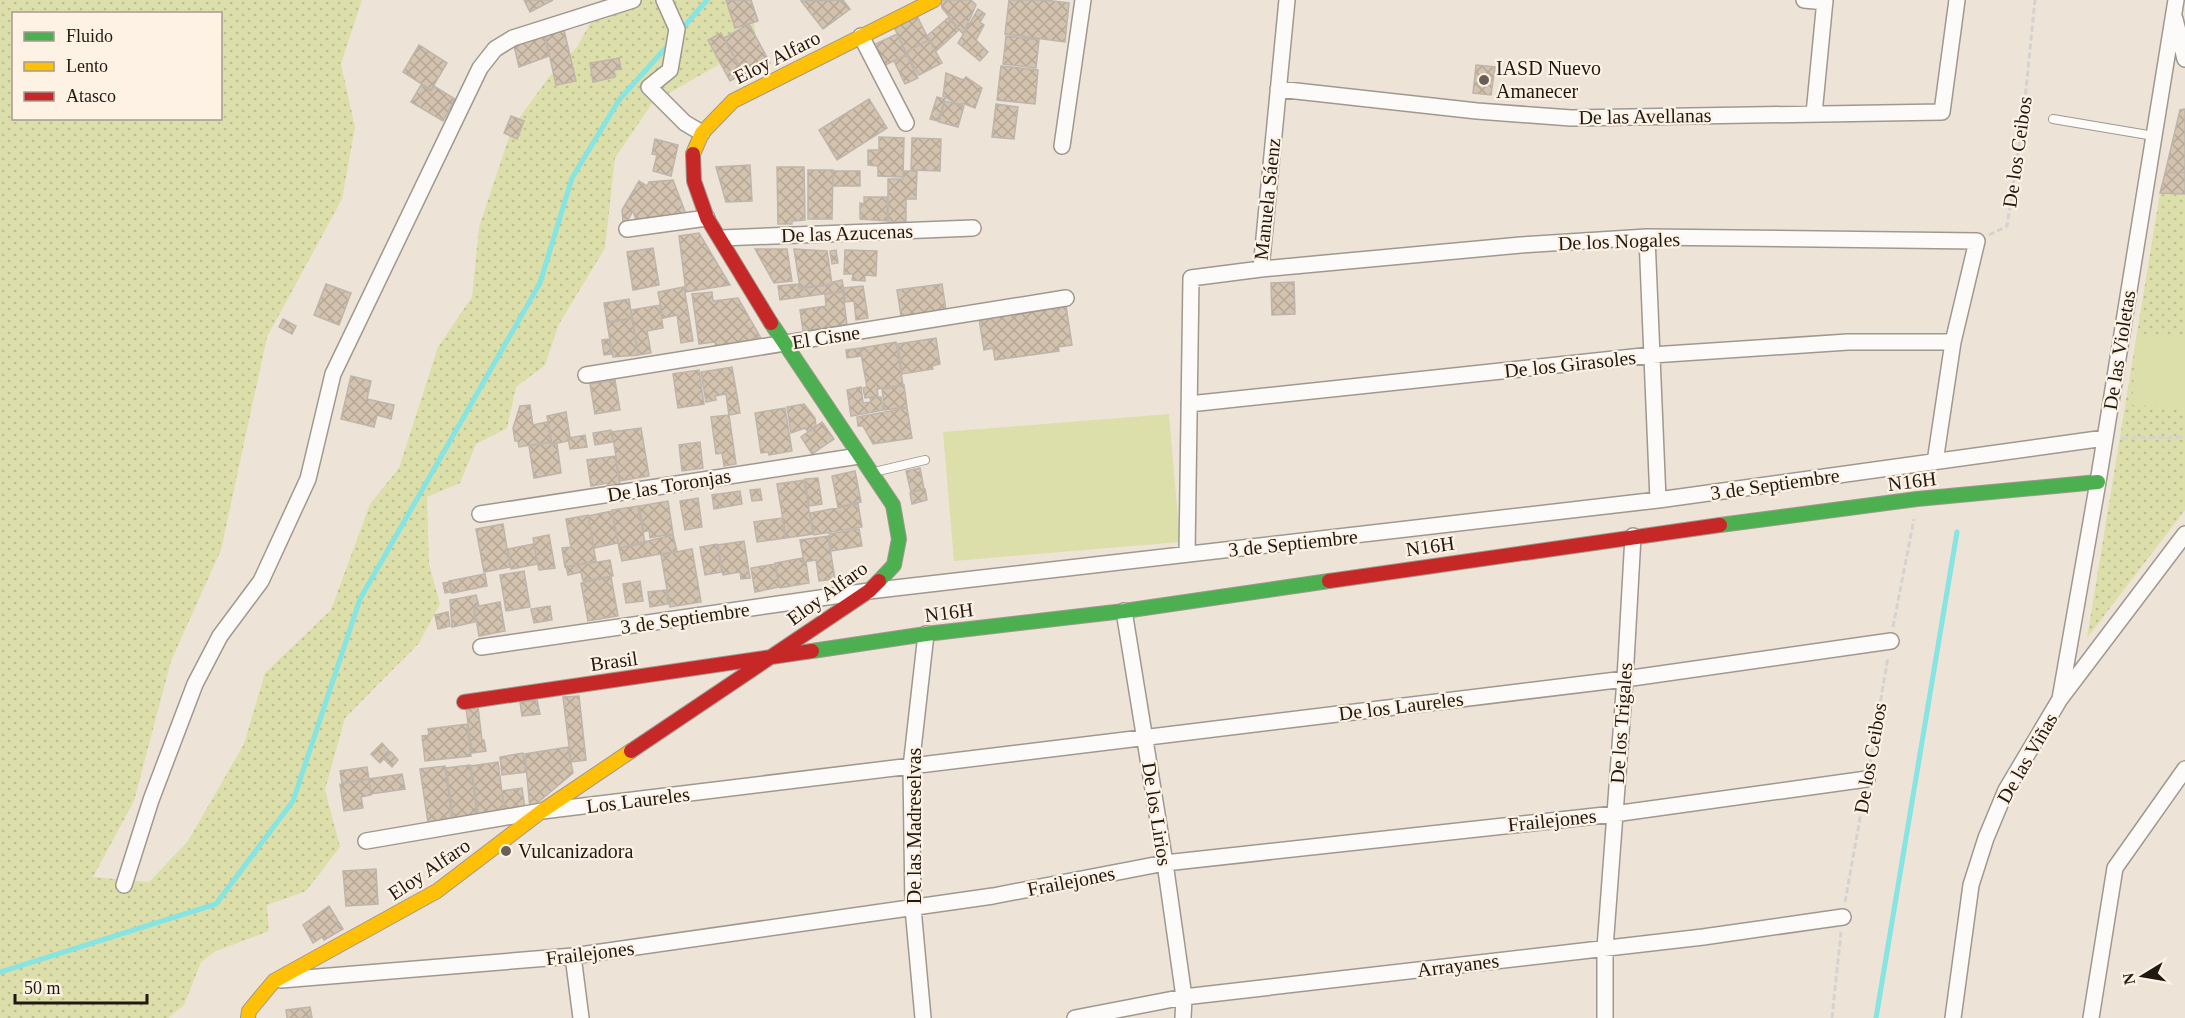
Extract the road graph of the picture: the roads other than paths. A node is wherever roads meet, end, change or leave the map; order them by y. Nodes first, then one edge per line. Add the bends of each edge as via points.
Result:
1 (633, 0) edge
2 (664, 0) edge
3 (934, 0) edge
4 (1083, 0) edge
5 (1287, 0) edge
6 (1804, 0) edge
7 (1957, 0) edge
8 (1825, 1) edge
9 (2174, 6) edge
10 (861, 36) junction
11 (2185, 59) edge
12 (1278, 89) junction
13 (1814, 114) junction
14 (2053, 119) dead end
15 (906, 123) dead end
16 (702, 133) junction
17 (2154, 136) junction
18 (1062, 146) dead end
19 (707, 218) junction
20 (974, 228) dead end
21 (627, 229) dead end
22 (1647, 237) junction
23 (721, 238) junction
24 (1261, 269) junction
25 (1066, 298) dead end
26 (1953, 342) junction
27 (784, 344) junction
28 (1652, 355) junction
29 (586, 375) dead end
30 (1189, 404) junction
31 (2105, 438) junction
32 (859, 456) junction
33 (925, 460) dead end
34 (1935, 462) junction
35 (871, 473) junction
36 (2098, 482) junction
37 (1658, 500) junction
38 (480, 514) dead end
39 (2185, 534) edge
40 (1633, 536) junction
41 (1187, 554) junction
42 (869, 591) junction
43 (1124, 611) junction
44 (926, 634) junction
45 (1891, 641) road end
46 (480, 647) dead end
47 (770, 658) junction
48 (1625, 679) junction
49 (2061, 699) junction
50 (464, 702) dead end
51 (1145, 737) junction
52 (911, 767) junction
53 (2185, 769) edge
54 (1867, 779) road end
55 (542, 811) junction
56 (1614, 814) junction
57 (366, 841) dead end
58 (1165, 863) junction
59 (124, 885) dead end
60 (913, 908) junction
61 (1843, 917) road end
62 (1605, 948) junction
63 (573, 956) junction
64 (274, 981) junction
65 (1184, 997) junction
66 (246, 1016) edge
67 (581, 1018) edge
68 (923, 1018) edge
69 (1075, 1018) edge
70 (1184, 1018) edge
71 (1605, 1018) edge
72 (1953, 1018) edge
73 (2091, 1018) edge

1 - 59 street via 513,38 495,49 480,68 333,374 308,479 261,581 220,636 195,684
2 - 16 street via 677,29 670,70 650,87 685,123
3 - 10 street, Eloy Alfaro
4 - 18 street
5 - 12 street, Manuela Sáenz
6 - 8 street
7 - 13 street, De las Avellanas via 1942,112
8 - 13 street
9 - 11 street
9 - 17 street, De las Violetas
10 - 15 street
10 - 16 street, Eloy Alfaro via 733,101
12 - 13 street, De las Avellanas via 1571,118
12 - 24 street, Manuela Sáenz
14 - 17 lane
16 - 19 street, Eloy Alfaro via 693,153 694,181
17 - 31 street, De las Violetas
19 - 21 street
19 - 23 street, Eloy Alfaro
20 - 23 street, De las Azucenas
22 - 24 street, De los Nogales
22 - 26 street, De los Nogales via 1977,241
22 - 28 street
23 - 27 street, Eloy Alfaro
24 - 30 street, Manuela Sáenz via 1191,278
25 - 27 street, El Cisne
26 - 28 street, De los Girasoles via 1848,342
26 - 34 street
27 - 29 street, El Cisne
27 - 32 street, Eloy Alfaro
28 - 30 street, De los Girasoles
28 - 37 street
30 - 41 street, Manuela Sáenz
31 - 34 street, 3 de Septiembre
31 - 36 street, De las Violetas
32 - 35 street, Eloy Alfaro
32 - 38 street, De las Toronjas
33 - 35 lane
34 - 37 street, 3 de Septiembre
35 - 42 street, Eloy Alfaro via 893,505 899,539 894,565
36 - 40 street, N16H via 1917,499
36 - 49 street, De las Violetas
37 - 41 street, 3 de Septiembre
39 - 49 street, De las Viñas
40 - 43 street, N16H
40 - 48 street, De los Trigales
41 - 42 street, 3 de Septiembre
42 - 46 street, 3 de Septiembre
42 - 47 street, Eloy Alfaro
43 - 44 street, N16H
43 - 51 street, De los Lirios
44 - 47 street, N16H
44 - 52 street, De las Madreselvas
45 - 48 street, De los Laureles
47 - 50 street, Brasil
47 - 55 street, Eloy Alfaro
48 - 51 street, De los Laureles
48 - 56 street, De los Trigales
49 - 72 street, De las Viñas via 2006,790 1986,838 1971,885
51 - 52 street, De los Laureles
51 - 58 street, De los Lirios
52 - 55 street, Los Laureles
52 - 60 street, De las Madreselvas
53 - 73 street via 2115,868
54 - 56 street, Frailejones
55 - 57 street, Los Laureles
55 - 64 street, Eloy Alfaro via 437,891
56 - 58 street, Frailejones
56 - 62 street, De los Trigales
58 - 60 street, Frailejones
58 - 65 street, De los Lirios
60 - 63 street, Frailejones
60 - 68 street, De las Madreselvas
61 - 62 street, Arrayanes
62 - 65 street, Arrayanes
62 - 71 street, De los Trigales
63 - 64 street, Frailejones
63 - 67 street
64 - 66 street, Eloy Alfaro
65 - 69 street, Arrayanes
65 - 70 street, De los Lirios

